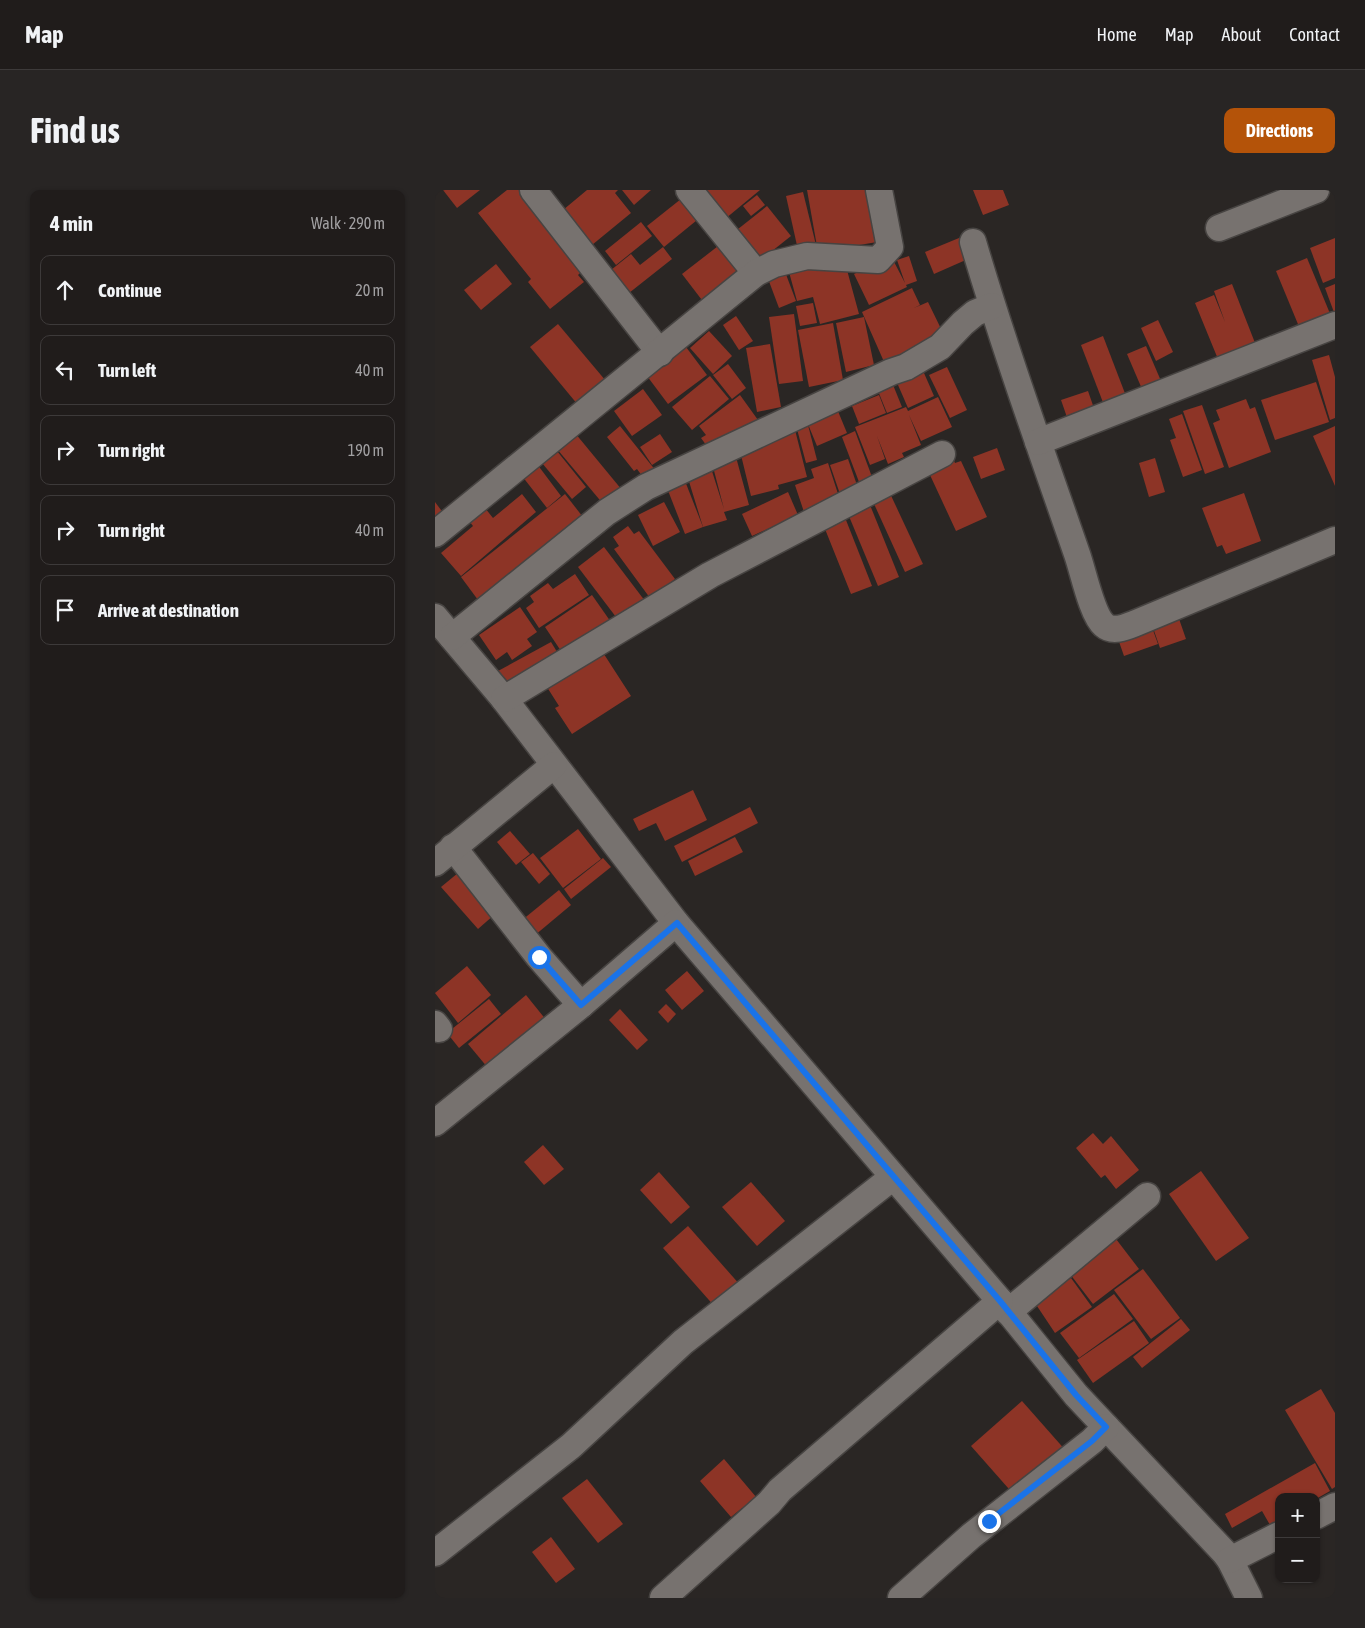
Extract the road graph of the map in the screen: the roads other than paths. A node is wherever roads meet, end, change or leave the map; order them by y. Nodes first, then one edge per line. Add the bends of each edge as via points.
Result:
1 (533, 190) edge
2 (689, 190) edge
3 (879, 190) edge
4 (1316, 190) edge
5 (1219, 228) dead end
6 (973, 242) dead end
7 (756, 273) junction
8 (992, 306) junction
9 (1335, 325) edge
10 (659, 353) junction
11 (1038, 442) junction
12 (942, 454) dead end
13 (435, 534) edge
14 (1335, 540) edge
15 (435, 617) edge
16 (452, 637) junction
17 (505, 699) junction
18 (554, 765) junction
19 (444, 855) edge
20 (677, 923) junction
21 (581, 1005) junction
22 (435, 1123) edge
23 (893, 1177) junction
24 (1147, 1196) dead end
25 (1004, 1307) junction
26 (1106, 1427) junction
27 (1335, 1506) edge
28 (1320, 1514) edge
29 (1275, 1537) edge
30 (435, 1553) edge
31 (1231, 1560) junction
32 (663, 1598) edge
33 (901, 1598) edge
34 (1249, 1598) edge

1 - 10 street
2 - 7 street
3 - 7 street via 890,247 878,260 807,256 774,264
4 - 5 street
6 - 8 street
7 - 10 street
8 - 11 street
8 - 16 street via 975,313 940,347 906,367 646,487 607,512
9 - 11 street
10 - 13 street
11 - 14 street via 1097,617 1108,628 1136,623
12 - 17 street via 710,575
15 - 16 street
16 - 17 street
17 - 18 street
18 - 19 street
18 - 20 street
19 - 21 street
20 - 21 street
20 - 23 street
21 - 22 street
23 - 25 street
23 - 30 street via 683,1342 571,1446
24 - 25 street
25 - 26 street
25 - 32 street via 781,1490
26 - 31 street
26 - 33 street via 965,1540
27 - 28 street
29 - 31 street
31 - 34 street

